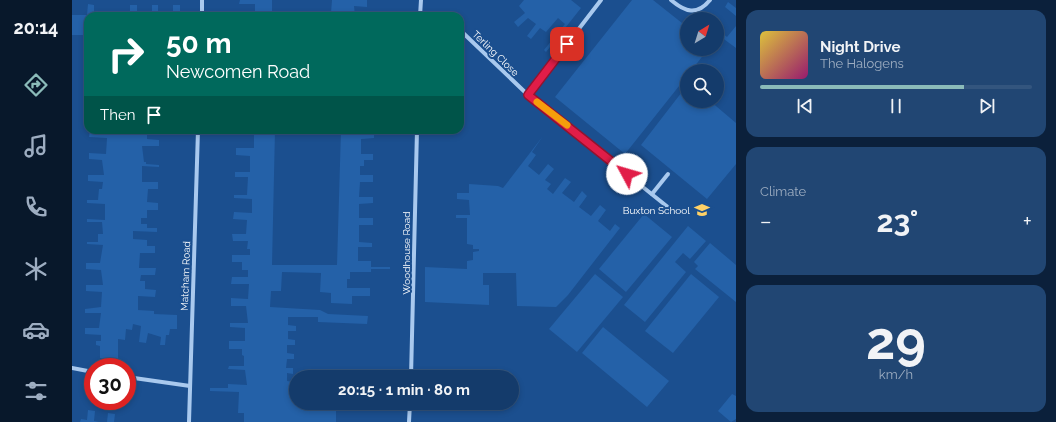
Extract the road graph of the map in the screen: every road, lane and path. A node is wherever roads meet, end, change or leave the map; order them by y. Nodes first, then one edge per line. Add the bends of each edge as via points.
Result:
1 (202, 0) edge
2 (420, 0) edge
3 (601, 0) edge
4 (671, 0) edge
5 (710, 0) edge
6 (202, 12) edge
7 (420, 12) edge
8 (464, 34) edge
9 (528, 95) junction
10 (198, 134) edge
11 (417, 134) edge
12 (668, 174) dead end
13 (652, 194) junction
14 (669, 208) dead end
15 (72, 368) edge
16 (84, 370) edge
17 (411, 370) edge
18 (136, 378) edge
19 (190, 386) junction
20 (410, 410) edge
21 (189, 422) edge
22 (409, 422) edge

1 - 6 street
2 - 7 street
3 - 9 street
4 - 5 street via 682,8 691,10 705,7
8 - 9 street, Terling Close
9 - 13 street, Terling Close
10 - 19 street, Matcham Road
11 - 17 street, Woodhouse Road
12 - 13 street
13 - 14 street, Terling Close
15 - 16 street
18 - 19 street
19 - 21 street, Matcham Road
20 - 22 street

